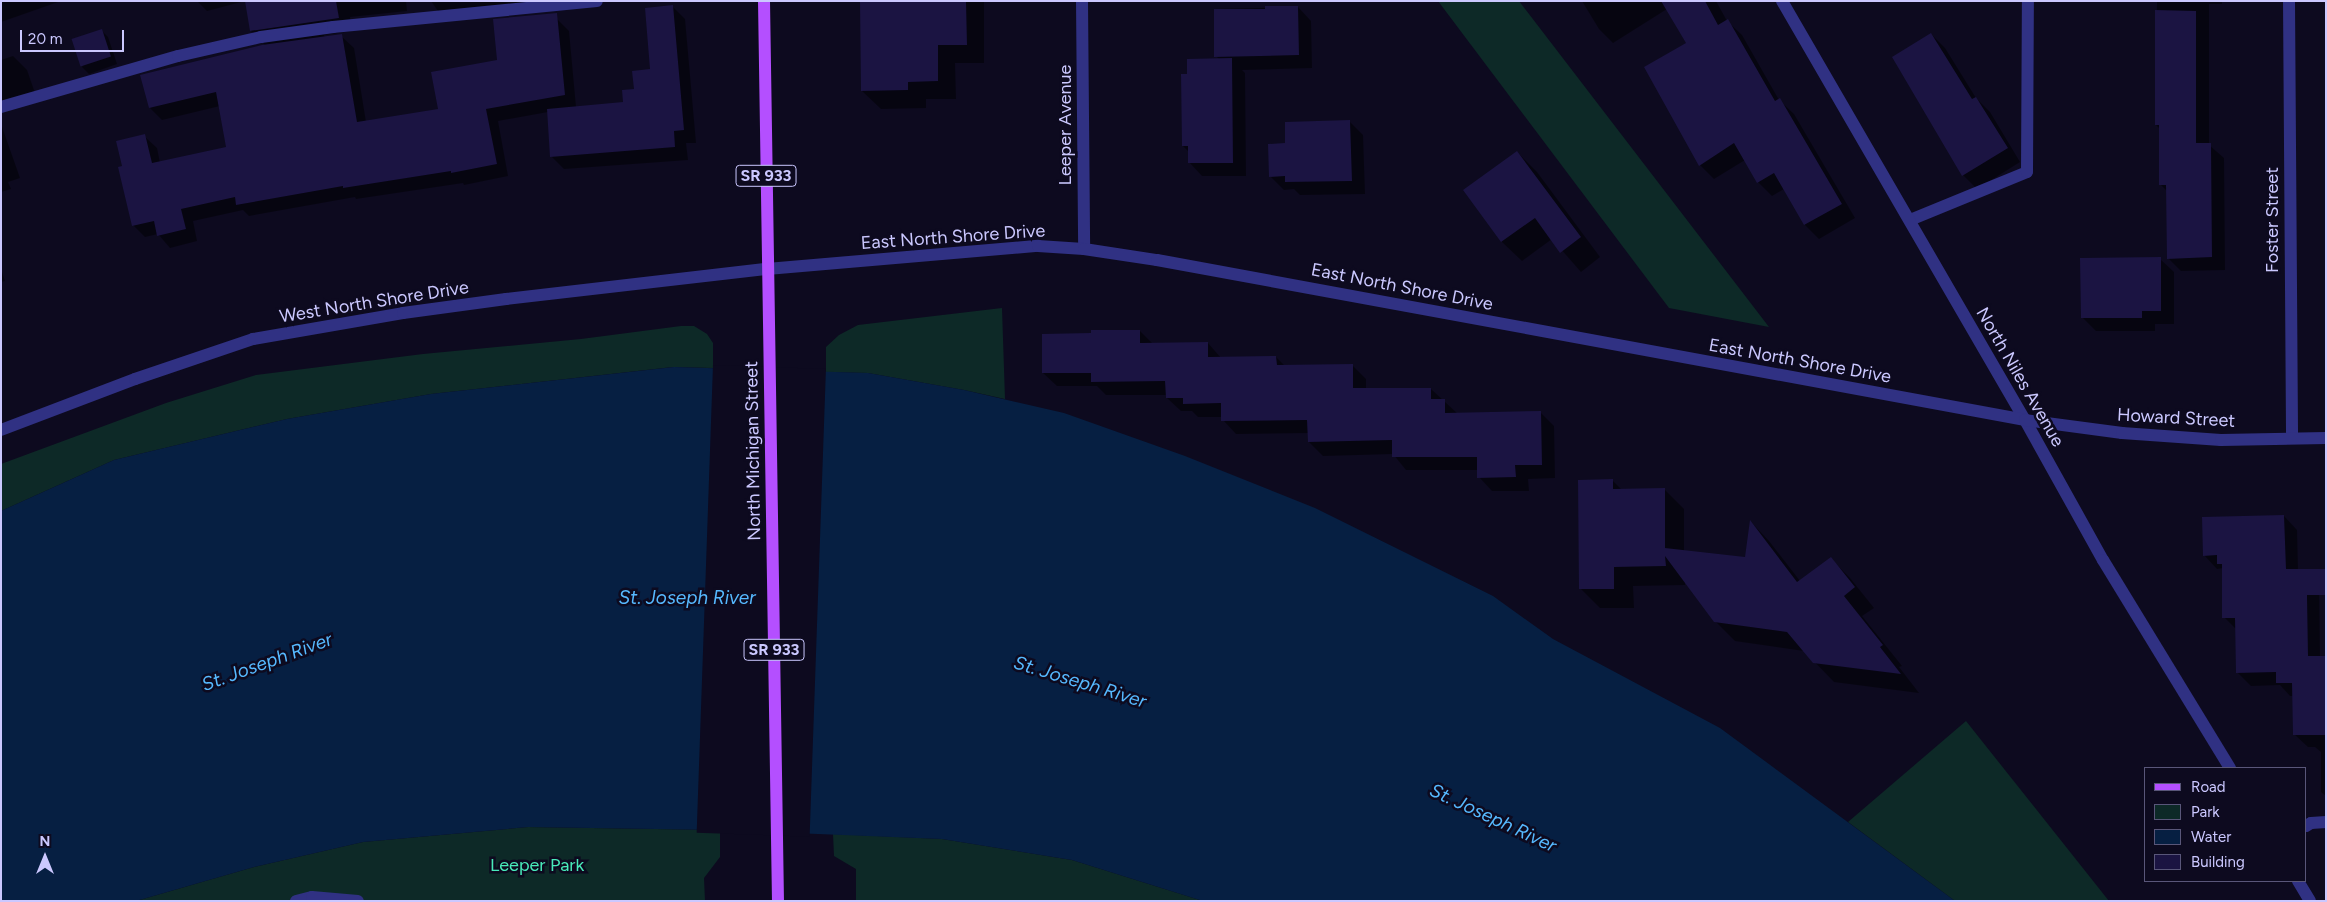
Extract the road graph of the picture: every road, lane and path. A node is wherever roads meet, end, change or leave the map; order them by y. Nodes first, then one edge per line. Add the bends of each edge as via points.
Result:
1 (597, 1) edge
2 (764, 1) edge
3 (1082, 1) edge
4 (1782, 1) edge
5 (2028, 1) edge
6 (2289, 1) edge
7 (1, 107) edge
8 (1910, 220) junction
9 (1084, 249) junction
10 (767, 269) junction
11 (2025, 420) junction
12 (1, 430) edge
13 (2292, 438) junction
14 (2326, 438) edge
15 (2229, 767) edge
16 (2326, 822) edge
17 (2307, 825) edge
18 (2299, 882) edge
19 (296, 901) edge
20 (358, 901) edge
21 (778, 901) edge
22 (2310, 901) edge

1 - 7 street via 261,37 178,56
2 - 10 main road, North Michigan Street / SR 933
3 - 9 street, Leeper Avenue
4 - 8 street, North Niles Avenue
5 - 8 street via 2027,172
6 - 13 street, Foster Street
8 - 11 street, North Niles Avenue
9 - 10 street, East North Shore Drive via 1038,246
9 - 11 street, East North Shore Drive
10 - 12 street, West North Shore Drive via 402,313 253,339 134,379
10 - 21 main road, North Michigan Street / SR 933
11 - 13 street, Howard Street via 2122,433 2221,440
11 - 15 street, North Niles Avenue via 2103,560
13 - 14 street, Howard Street
16 - 17 street
18 - 22 street
19 - 20 street via 312,897

